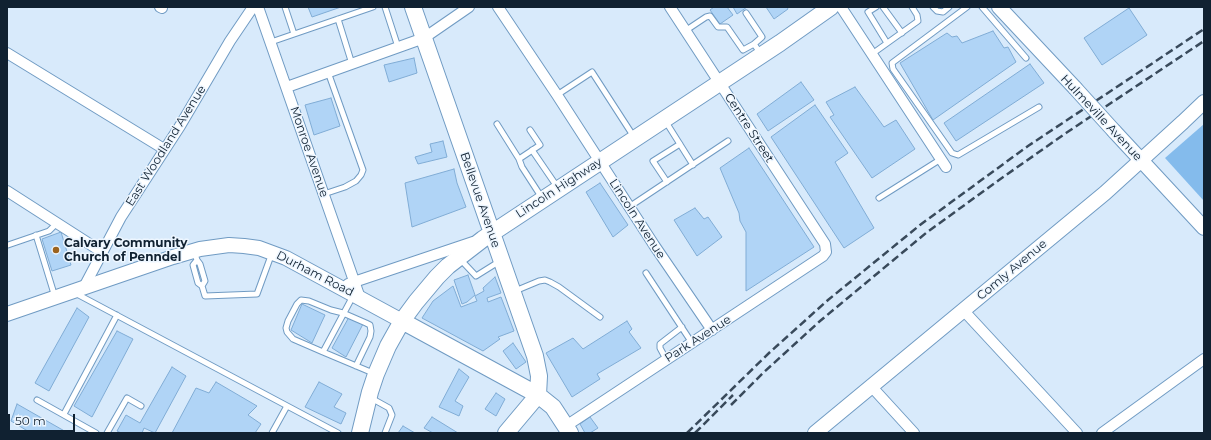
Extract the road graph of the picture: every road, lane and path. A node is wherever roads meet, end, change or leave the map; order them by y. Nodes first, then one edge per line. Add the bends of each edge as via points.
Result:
1 (253, 7) edge
2 (258, 7) edge
3 (285, 7) edge
4 (373, 7) edge
5 (385, 7) edge
6 (412, 7) edge
7 (469, 7) edge
8 (498, 7) edge
9 (670, 7) edge
10 (831, 7) edge
11 (841, 7) edge
12 (876, 7) edge
13 (883, 7) edge
14 (912, 7) edge
15 (933, 7) edge
16 (949, 7) edge
17 (967, 7) edge
18 (982, 7) edge
19 (746, 13) dead end
20 (1001, 16) edge
21 (338, 19) junction
22 (685, 31) junction
23 (902, 33) junction
24 (294, 34) junction
25 (424, 38) junction
26 (270, 42) junction
27 (887, 43) junction
28 (398, 47) junction
29 (758, 49) junction
30 (7, 52) edge
31 (872, 54) junction
32 (1026, 58) dead end
33 (352, 64) junction
34 (328, 72) junction
35 (719, 83) junction
36 (287, 87) junction
37 (557, 95) junction
38 (1204, 102) edge
39 (1039, 107) dead end
40 (664, 119) junction
41 (497, 124) dead end
42 (530, 130) dead end
43 (635, 138) junction
44 (728, 141) dead end
45 (680, 144) junction
46 (164, 149) junction
47 (532, 150) junction
48 (519, 159) junction
49 (1141, 161) junction
50 (600, 162) junction
51 (944, 163) joint
52 (693, 164) junction
53 (667, 182) junction
54 (558, 189) junction
55 (7, 191) edge
56 (324, 194) junction
57 (879, 198) dead end
58 (542, 199) junction
59 (629, 207) junction
60 (57, 223) junction
61 (1204, 228) edge
62 (36, 235) junction
63 (487, 236) junction
64 (8, 245) dead end
65 (827, 249) joint
66 (102, 252) junction
67 (273, 252) junction
68 (195, 255) junction
69 (458, 258) junction
70 (501, 260) junction
71 (646, 273) dead end
72 (78, 289) junction
73 (356, 291) junction
74 (512, 292) junction
75 (55, 297) junction
76 (964, 311) junction
77 (343, 313) junction
78 (7, 314) edge
79 (118, 315) junction
80 (600, 317) dead end
81 (402, 321) junction
82 (682, 327) junction
83 (712, 330) junction
84 (692, 343) junction
85 (323, 352) junction
86 (1204, 359) edge
87 (666, 360) junction
88 (356, 366) junction
89 (376, 374) junction
90 (871, 386) junction
91 (538, 395) junction
92 (368, 397) junction
93 (37, 400) dead end
94 (141, 406) dead end
95 (287, 406) junction
96 (64, 414) junction
97 (566, 430) edge
98 (96, 433) edge
99 (107, 433) edge
100 (272, 433) edge
101 (338, 433) edge
102 (360, 433) edge
103 (385, 433) edge
104 (506, 433) edge
105 (815, 433) edge
106 (914, 433) edge
107 (1077, 433) edge
108 (1102, 433) edge

1 - 46 street, East Woodland Avenue
2 - 26 street, Monroe Avenue
3 - 24 lane
4 - 21 lane
5 - 28 lane
6 - 25 main road, Bellevue Avenue
7 - 25 street
8 - 37 street, Lincoln Avenue
9 - 22 street, Centre Street
10 - 29 main road, Lincoln Highway
11 - 31 street
12 - 27 lane via 868,12
13 - 23 lane
14 - 23 lane via 918,21
15 - 16 lane via 943,12
17 - 39 lane via 892,63 893,69 952,153 958,155
18 - 20 lane
19 - 29 lane via 762,37
20 - 32 lane
20 - 49 street, Hulmeville Avenue, bridge via 1075,88
21 - 24 lane
21 - 33 lane
22 - 29 lane via 710,16 718,26 727,27 743,50
22 - 35 street, Centre Street
23 - 27 lane
24 - 26 lane
25 - 28 street
25 - 63 main road, Bellevue Avenue
26 - 36 street, Monroe Avenue
27 - 31 lane
28 - 33 street
29 - 35 main road, Lincoln Highway
30 - 46 street
31 - 51 street
33 - 34 street
34 - 36 street
34 - 56 lane via 363,170 356,181
35 - 40 main road, Lincoln Highway
35 - 65 street, Centre Street
36 - 56 street, Monroe Avenue
37 - 43 lane via 592,72
37 - 50 street, Lincoln Avenue
38 - 49 street, Comly Avenue
40 - 43 main road, Lincoln Highway
40 - 45 lane
41 - 48 lane
42 - 47 lane via 540,145
43 - 50 main road, Lincoln Highway
44 - 52 lane
45 - 52 lane
45 - 53 lane via 653,161
46 - 66 street, East Woodland Avenue
47 - 48 lane
47 - 54 lane
48 - 58 lane
49 - 61 street, Hulmeville Avenue
49 - 76 street, Comly Avenue
50 - 54 main road, Lincoln Highway
50 - 59 street, Lincoln Avenue
51 - 57 lane
52 - 53 lane
53 - 59 lane
54 - 58 main road, Lincoln Highway
55 - 60 street
56 - 73 street, Monroe Avenue
58 - 63 main road, Lincoln Highway
59 - 83 street, Lincoln Avenue
60 - 62 lane via 49,231
60 - 66 street
62 - 64 lane
62 - 75 lane
63 - 69 main road, Lincoln Highway
63 - 70 main road, Bellevue Avenue
63 - 73 street
65 - 83 street, Park Avenue via 823,256
66 - 72 street, East Woodland Avenue
67 - 68 street, Durham Road via 229,245 214,246
67 - 68 lane via 257,294 205,296 202,286 205,281
67 - 73 street, Durham Road via 340,287
68 - 72 street, Durham Road via 173,257
69 - 70 lane via 476,276
69 - 81 main road, Lincoln Highway via 433,282
70 - 74 main road, Bellevue Avenue
71 - 82 lane
72 - 75 street, Durham Road
72 - 79 lane
73 - 77 lane
73 - 81 street, Durham Road
74 - 80 lane via 539,280 545,280
74 - 91 main road, Bellevue Avenue via 537,366
75 - 78 street, Durham Road
76 - 90 street, Comly Avenue
76 - 107 street
77 - 85 lane
77 - 85 lane via 301,300 288,321 287,330 291,337
77 - 88 lane via 366,323 371,328 370,337
79 - 95 lane
79 - 96 lane
81 - 89 main road, Lincoln Highway
81 - 91 main road, Durham Road
82 - 84 lane
82 - 87 lane via 660,344
83 - 84 street, Park Avenue
84 - 87 street, Park Avenue
85 - 88 lane
86 - 108 street
87 - 97 street, Park Avenue
88 - 89 lane
89 - 92 main road, Lincoln Highway
90 - 105 street, Comly Avenue
90 - 106 street
91 - 97 main road, Durham Road via 553,407
91 - 104 main road
92 - 102 main road, Lincoln Highway
92 - 103 lane via 389,408 392,415
93 - 96 lane
94 - 99 lane via 126,398
95 - 100 lane
95 - 101 lane
96 - 98 lane

